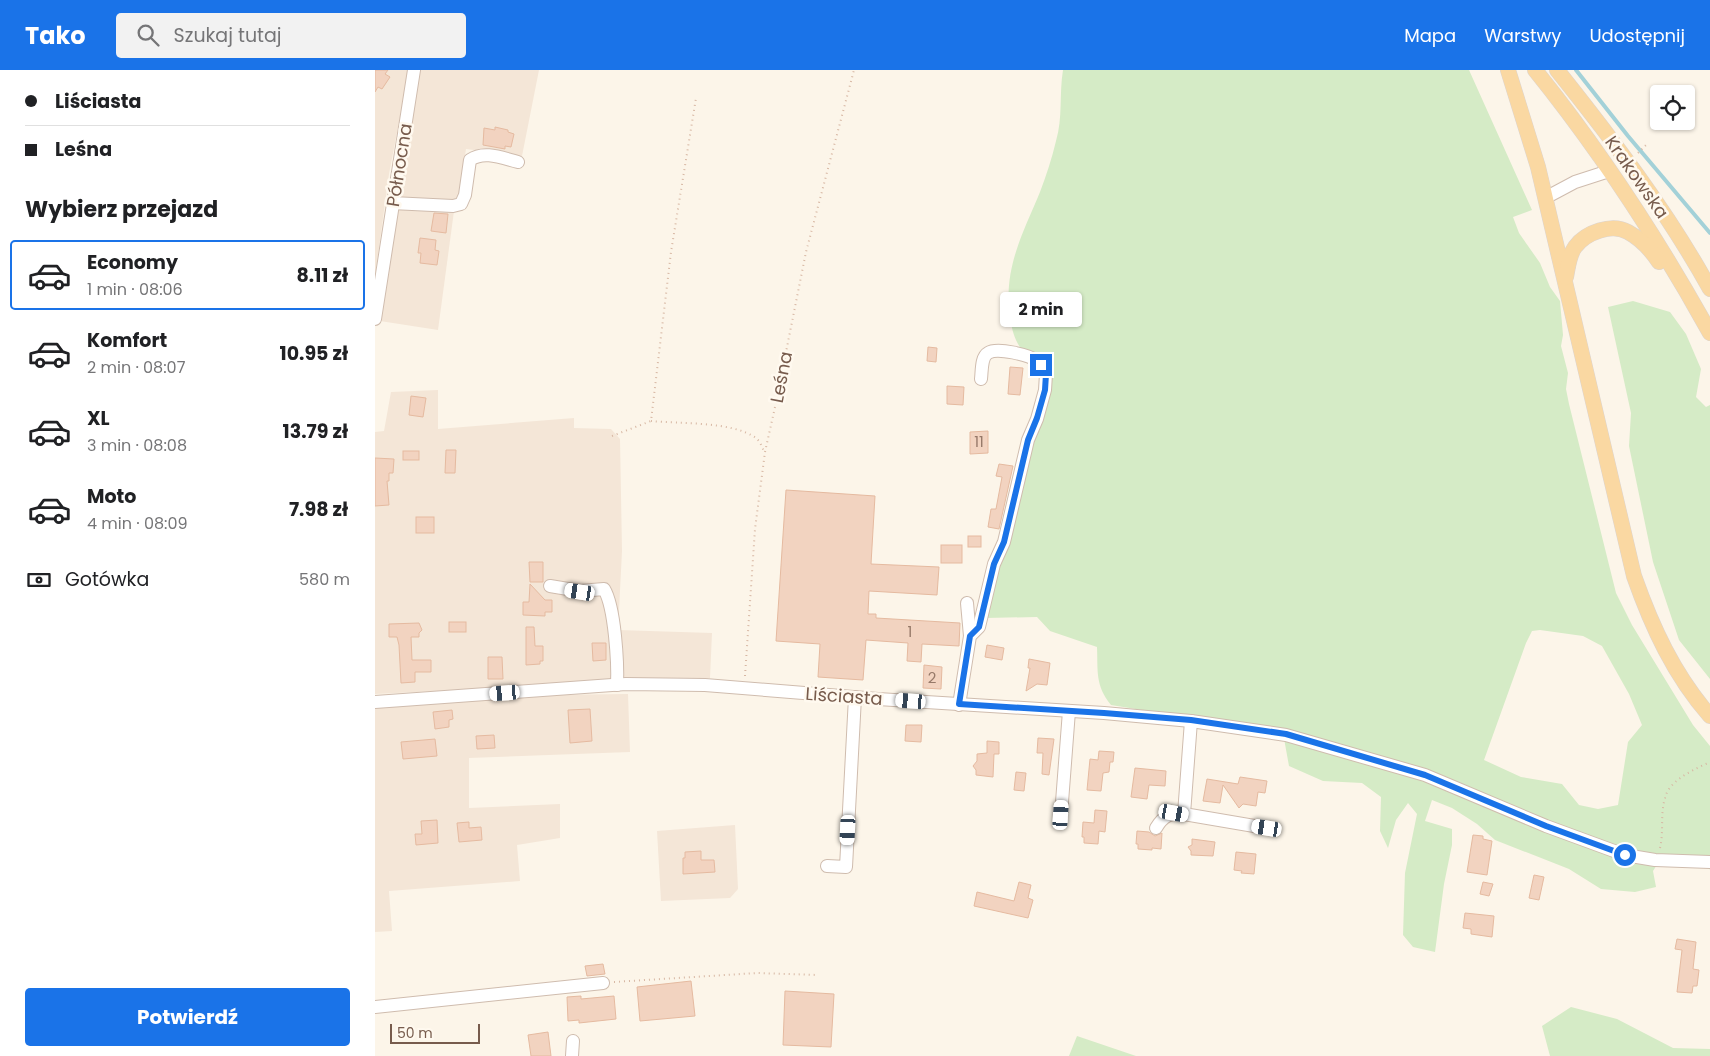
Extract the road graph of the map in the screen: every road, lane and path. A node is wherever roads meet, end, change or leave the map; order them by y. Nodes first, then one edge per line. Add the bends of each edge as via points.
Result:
1 (414, 70) edge
2 (854, 70) edge
3 (1508, 70) edge
4 (1535, 70) edge
5 (1557, 70) edge
6 (696, 98) dead end
7 (1648, 143) dead end
8 (1635, 157) dead end
9 (518, 162) dead end
10 (1609, 171) junction
11 (1545, 198) junction
12 (392, 203) junction
13 (1565, 281) junction
14 (377, 288) edge
15 (1710, 289) edge
16 (375, 319) edge
17 (1710, 334) edge
18 (981, 379) dead end
19 (651, 422) junction
20 (612, 436) dead end
21 (765, 452) junction
22 (549, 586) dead end
23 (967, 603) dead end
24 (970, 636) junction
25 (617, 685) junction
26 (744, 689) junction
27 (855, 697) junction
28 (375, 702) edge
29 (959, 704) junction
30 (1069, 711) junction
31 (1710, 716) edge
32 (1191, 720) junction
33 (1710, 762) edge
34 (1184, 814) junction
35 (1061, 815) dead end
36 (1157, 828) dead end
37 (1267, 828) dead end
38 (1655, 860) junction
39 (1710, 862) edge
40 (827, 866) dead end
41 (818, 975) dead end
42 (603, 983) joint
43 (375, 1007) edge
44 (573, 1041) dead end
45 (572, 1056) edge

1 - 12 street, Północna
2 - 21 path, Leśna via 806,252
3 - 11 main road
4 - 10 main road
5 - 15 main road, Krakowska via 1654,200
6 - 19 path via 671,252
7 - 8 path
9 - 12 street via 490,155 477,155 470,160 461,204
10 - 11 street via 1575,182
10 - 17 main road via 1675,272
11 - 13 main road
12 - 14 street, Północna
13 - 17 main road via 1569,261 1583,239 1606,229 1627,231 1649,248
13 - 31 main road via 1634,576 1670,660
14 - 16 street, Północna
18 - 24 street via 984,357 994,351 1028,357 1041,365 1046,374 1045,390 1028,440 1004,542 994,564 979,627
19 - 20 path
19 - 21 path via 721,427 746,433 757,439
21 - 26 path, Leśna via 755,529
22 - 25 street via 580,592 604,589 613,626
23 - 24 street
24 - 29 street
25 - 26 street, Liściasta via 705,685
25 - 28 street, Liściasta
26 - 27 street, Liściasta
27 - 29 street, Liściasta
27 - 40 street via 846,868
29 - 30 street, Liściasta
30 - 32 street, Liściasta
30 - 35 street
32 - 34 street
32 - 38 street, Liściasta via 1286,734 1336,748 1425,775 1625,855
33 - 38 path via 1681,778 1665,796 1661,843
34 - 36 street via 1174,813 1161,819
34 - 37 street
38 - 39 street, Liściasta
41 - 42 path via 757,973
42 - 43 street
44 - 45 street

